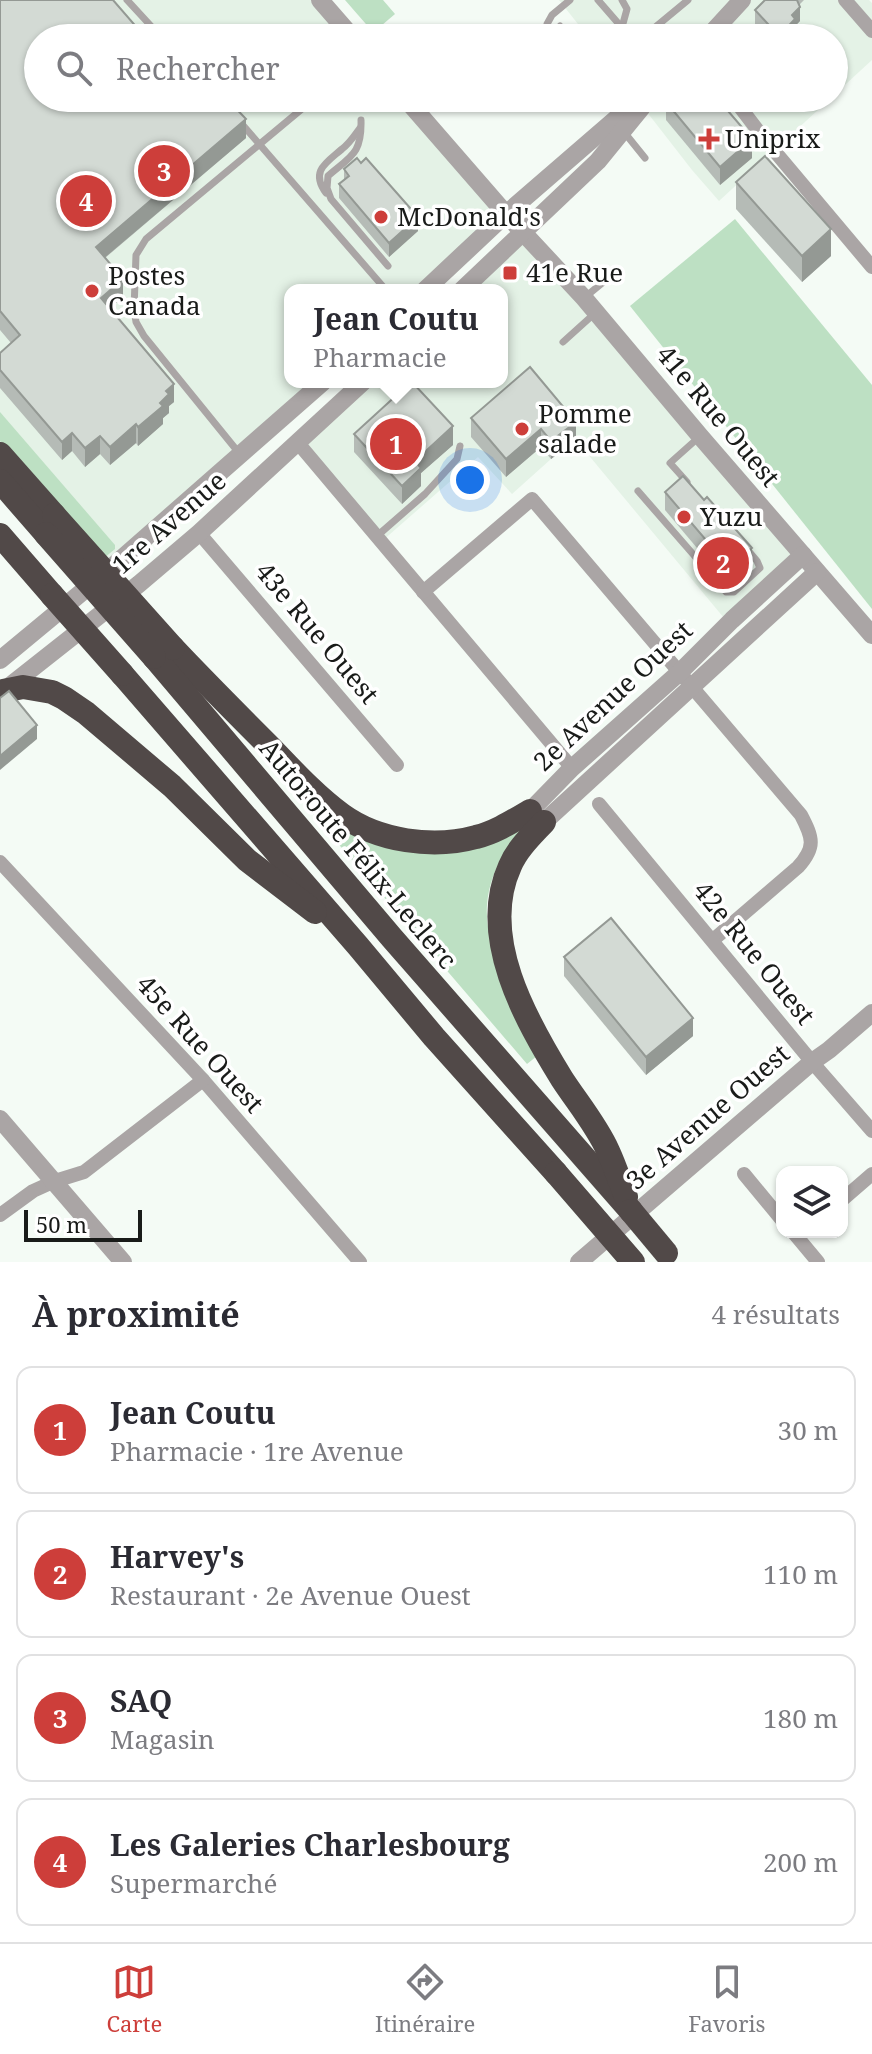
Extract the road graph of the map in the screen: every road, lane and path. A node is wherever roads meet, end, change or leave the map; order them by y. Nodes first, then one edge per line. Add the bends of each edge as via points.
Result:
1 (127, 0) edge
2 (320, 0) edge
3 (570, 0) edge
4 (598, 0) edge
5 (622, 0) edge
6 (688, 0) edge
7 (845, 0) edge
8 (733, 3) edge
9 (149, 24) edge
10 (341, 24) edge
11 (547, 24) edge
12 (619, 24) edge
13 (623, 24) edge
14 (659, 24) edge
15 (717, 24) edge
16 (872, 31) edge
17 (231, 112) edge
18 (298, 112) edge
19 (417, 112) edge
20 (624, 112) edge
21 (639, 112) edge
22 (744, 112) edge
23 (623, 131) junction
24 (260, 143) junction
25 (645, 158) dead end
26 (331, 199) junction
27 (506, 214) junction
28 (524, 232) junction
29 (388, 266) dead end
30 (872, 267) edge
31 (607, 279) dead end
32 (381, 284) edge
33 (431, 284) edge
34 (468, 284) edge
35 (590, 305) junction
36 (563, 342) dead end
37 (316, 388) edge
38 (357, 388) edge
39 (700, 436) junction
40 (298, 443) junction
41 (460, 446) dead end
42 (0, 454) edge
43 (241, 455) junction
44 (0, 481) edge
45 (689, 484) edge
46 (638, 491) dead end
47 (50, 525) junction
48 (199, 533) junction
49 (0, 535) edge
50 (377, 536) junction
51 (738, 539) edge
52 (803, 555) junction
53 (817, 572) junction
54 (423, 592) junction
55 (872, 635) edge
56 (164, 653) junction
57 (0, 660) edge
58 (686, 679) junction
59 (2, 692) edge
60 (397, 765) dead end
61 (572, 768) junction
62 (599, 804) dead end
63 (537, 816) junction
64 (0, 862) edge
65 (713, 940) junction
66 (358, 946) junction
67 (872, 1013) edge
68 (812, 1062) junction
69 (203, 1080) junction
70 (0, 1119) edge
71 (872, 1131) edge
72 (744, 1174) dead end
73 (872, 1174) edge
74 (55, 1181) junction
75 (848, 1195) edge
76 (631, 1211) junction
77 (776, 1213) edge
78 (0, 1215) edge
79 (801, 1238) edge
80 (670, 1258) edge
81 (123, 1262) edge
82 (360, 1262) edge
83 (579, 1262) edge
84 (633, 1262) edge
85 (818, 1262) edge

1 - 9 lane
2 - 10 street
3 - 11 lane
4 - 12 lane
5 - 13 lane via 627,9
6 - 14 lane
7 - 16 street
8 - 15 street
17 - 24 lane
18 - 24 lane
19 - 27 street, 41e Rue Ouest
20 - 27 street
21 - 23 street
22 - 30 street
23 - 25 lane
23 - 28 street
24 - 32 lane
24 - 43 lane via 146,239 136,255 136,322
26 - 26 lane via 328,176 358,147 361,123 352,140 321,167 319,181
26 - 29 lane
27 - 28 street, 41e Rue Ouest
27 - 33 street
28 - 34 street
28 - 35 street, 41e Rue Ouest
31 - 35 lane
35 - 36 lane
35 - 39 street, 41e Rue Ouest
37 - 43 street, 1re Avenue
38 - 40 street, 1re Avenue
39 - 45 lane via 670,463
39 - 52 street, 41e Rue Ouest
40 - 48 street, 1re Avenue
40 - 50 street
41 - 50 lane via 457,459 425,494
42 - 47 highway
43 - 57 street, 1re Avenue
44 - 47 highway, Autoroute Félix-Leclerc
46 - 51 lane via 729,593 760,568
47 - 56 highway, Autoroute Félix-Leclerc, bridge
48 - 59 street, 1re Avenue
48 - 60 street, 43e Rue Ouest
49 - 66 highway, bridge
50 - 54 street
52 - 53 street, 41e Rue Ouest
52 - 58 street, 2e Avenue Ouest via 732,620
53 - 55 street, 41e Rue Ouest
53 - 58 street, 2e Avenue Ouest
54 - 58 street via 532,499
54 - 61 street
56 - 63 highway via 303,781 371,831 408,841 446,842
56 - 76 highway, Autoroute Félix-Leclerc
58 - 61 street, 2e Avenue Ouest
58 - 63 street, 2e Avenue Ouest
58 - 65 street via 801,815 811,842 798,867
59 - 66 highway via 23,687 52,692 86,713 172,786 247,860
61 - 63 street, 2e Avenue Ouest
62 - 65 street, 42e Rue Ouest
63 - 76 highway via 501,889 499,924 506,960 542,1045 608,1149
64 - 69 street, 45e Rue Ouest
65 - 68 street, 42e Rue Ouest
66 - 84 highway, bridge
67 - 68 street, 3e Avenue Ouest
68 - 71 street, 42e Rue Ouest
68 - 83 street, 3e Avenue Ouest
69 - 74 street via 84,1172
69 - 82 street, 45e Rue Ouest
70 - 74 street
72 - 77 street
73 - 75 street
74 - 78 street
74 - 81 street
76 - 80 highway, Autoroute Félix-Leclerc, bridge
79 - 85 street

